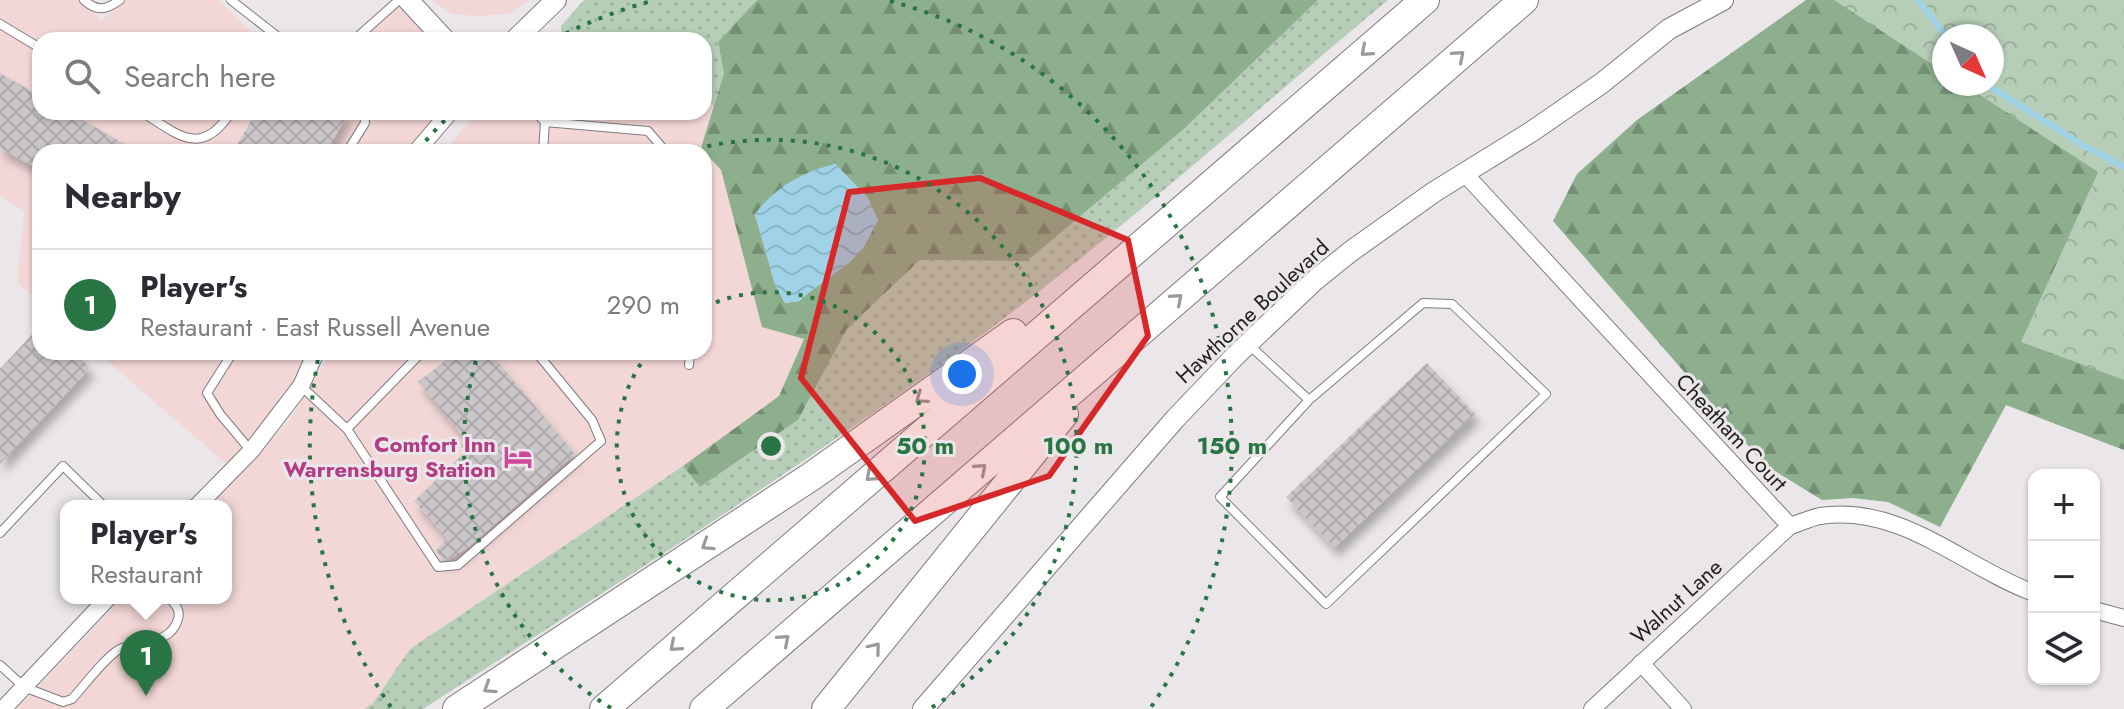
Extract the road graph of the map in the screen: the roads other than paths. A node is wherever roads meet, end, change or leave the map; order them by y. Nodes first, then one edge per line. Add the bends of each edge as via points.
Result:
1 (84, 0) edge
2 (120, 0) edge
3 (231, 0) edge
4 (399, 0) edge
5 (408, 0) edge
6 (556, 0) edge
7 (1425, 0) edge
8 (1524, 0) edge
9 (1723, 0) edge
10 (0, 24) edge
11 (270, 32) edge
12 (363, 32) edge
13 (438, 32) edge
14 (523, 32) edge
15 (32, 43) edge
16 (155, 120) edge
17 (223, 120) edge
18 (365, 120) edge
19 (443, 120) edge
20 (545, 122) joint
21 (352, 144) edge
22 (423, 144) edge
23 (544, 144) edge
24 (659, 144) edge
25 (1465, 174) junction
26 (1145, 240) junction
27 (1248, 344) junction
28 (228, 360) edge
29 (312, 360) edge
30 (414, 360) edge
31 (543, 360) edge
32 (689, 360) edge
33 (1103, 364) junction
34 (689, 365) dead end
35 (301, 386) junction
36 (1309, 400) junction
37 (347, 429) junction
38 (251, 451) junction
39 (98, 500) edge
40 (203, 500) edge
41 (1790, 526) junction
42 (0, 533) edge
43 (2028, 591) edge
44 (102, 604) edge
45 (175, 604) edge
46 (2100, 612) edge
47 (2124, 618) edge
48 (1641, 663) junction
49 (0, 665) edge
50 (24, 687) junction
51 (3, 709) edge
52 (457, 709) edge
53 (604, 709) edge
54 (704, 709) edge
55 (826, 709) edge
56 (923, 709) edge
57 (1592, 709) edge
58 (1683, 709) edge

1 - 2 lane via 93,8 108,9
3 - 11 lane
4 - 12 lane
5 - 13 street
6 - 14 street
7 -> 26 highway
33 -> 8 highway
9 - 25 street, Hawthorne Boulevard via 1669,29 1602,83
10 - 15 lane
16 - 17 lane via 187,140 206,137
18 - 21 lane
19 - 22 street
20 - 23 lane
20 - 24 lane via 648,131
25 - 27 street, Hawthorne Boulevard via 1350,252
25 - 41 street, Cheatham Court
26 -> 52 highway via 812,476
26 -> 53 highway
27 - 36 lane
27 - 56 street, Hawthorne Boulevard via 1175,419
28 - 38 lane via 207,393
29 - 35 street
30 - 37 lane
31 - 37 lane via 592,420 601,441 458,565 438,567
32 - 34 lane
54 -> 33 highway
55 -> 33 highway
35 - 37 lane
35 - 38 street
36 - 36 lane via 1220,497 1326,604 1546,394 1452,304 1423,303
38 - 40 street
39 - 42 lane via 63,466
41 - 43 street via 1820,516 1873,518 1923,534
41 - 48 street, Walnut Lane
44 - 50 street
45 - 50 lane via 179,615 166,638 118,650 72,699 63,702
46 - 47 street
48 - 57 street, Walnut Lane
48 - 58 street
49 - 50 lane
50 - 51 street

